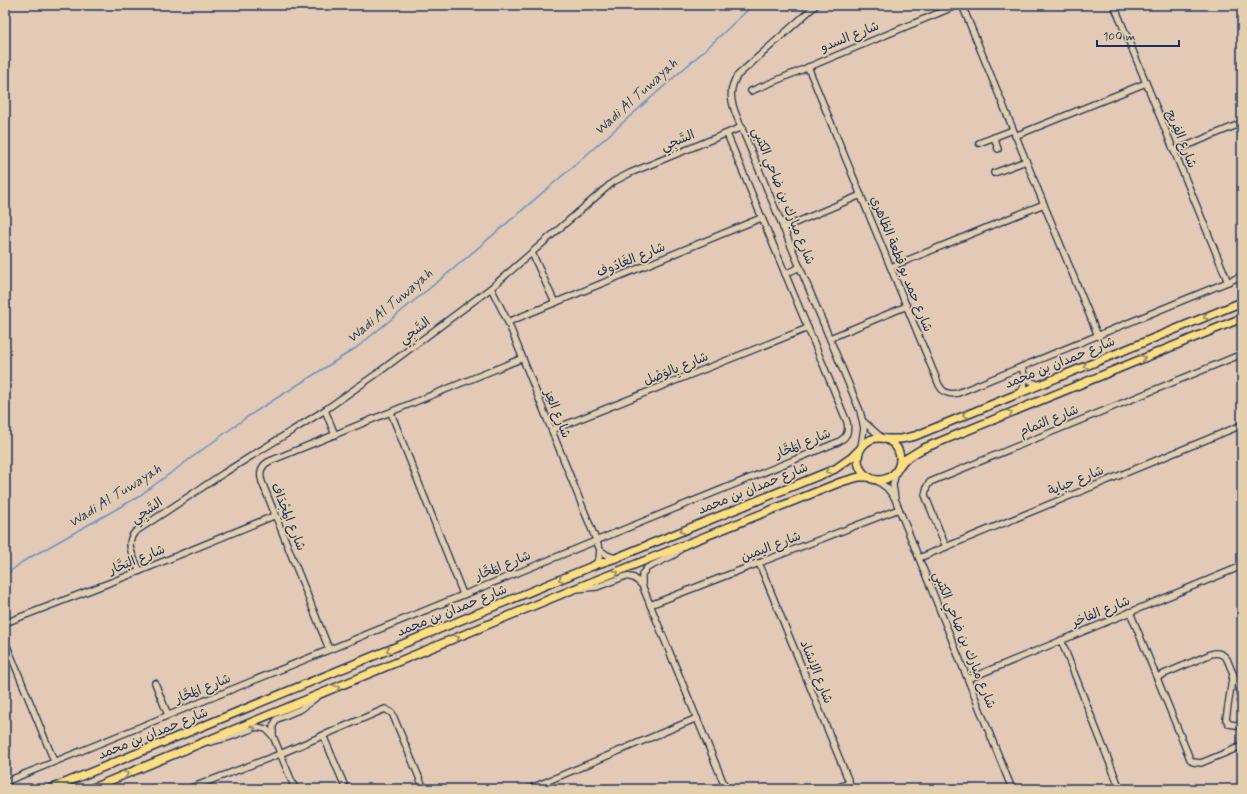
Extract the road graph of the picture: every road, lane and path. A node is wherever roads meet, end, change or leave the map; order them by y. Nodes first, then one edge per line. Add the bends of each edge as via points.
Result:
1 (816, 5) edge
2 (958, 5) edge
3 (962, 5) edge
4 (1114, 5) edge
5 (808, 66) junction
6 (1146, 82) junction
7 (750, 90) dead end
8 (1242, 123) edge
9 (742, 127) junction
10 (1013, 130) junction
11 (727, 134) junction
12 (1015, 136) junction
13 (994, 137) junction
14 (979, 143) dead end
15 (998, 149) dead end
16 (1174, 151) junction
17 (1026, 160) junction
18 (994, 173) dead end
19 (861, 195) junction
20 (1044, 204) junction
21 (761, 218) junction
22 (783, 228) junction
23 (532, 253) junction
24 (800, 267) junction
25 (891, 267) junction
26 (785, 274) junction
27 (1242, 276) edge
28 (1228, 282) junction
29 (491, 288) junction
30 (1242, 302) edge
31 (555, 303) junction
32 (907, 306) junction
33 (1242, 318) edge
34 (508, 322) junction
35 (808, 328) junction
36 (1098, 336) junction
37 (830, 338) junction
38 (1242, 354) edge
39 (523, 358) junction
40 (1022, 367) junction
41 (1026, 377) junction
42 (1040, 385) junction
43 (1021, 392) junction
44 (325, 410) junction
45 (391, 413) junction
46 (864, 422) junction
47 (1242, 425) edge
48 (552, 430) junction
49 (336, 434) junction
50 (884, 439) junction
51 (861, 448) junction
52 (897, 470) junction
53 (872, 479) junction
54 (895, 499) junction
55 (899, 509) junction
56 (276, 515) junction
57 (596, 540) junction
58 (685, 545) junction
59 (946, 547) junction
60 (600, 550) junction
61 (616, 558) junction
62 (919, 558) junction
63 (759, 563) junction
64 (595, 565) junction
65 (1242, 566) edge
66 (140, 571) junction
67 (642, 585) junction
68 (574, 589) junction
69 (463, 594) junction
70 (650, 605) junction
71 (1130, 612) junction
72 (5, 623) edge
73 (1061, 640) junction
74 (5, 641) edge
75 (329, 649) junction
76 (1233, 673) junction
77 (1157, 677) junction
78 (968, 678) junction
79 (154, 683) dead end
80 (320, 695) junction
81 (1242, 696) edge
82 (168, 715) junction
83 (697, 718) junction
84 (1242, 726) edge
85 (324, 735) junction
86 (274, 736) junction
87 (203, 742) junction
88 (1242, 746) edge
89 (280, 754) junction
90 (54, 761) junction
91 (5, 782) edge
92 (849, 783) junction
93 (50, 789) edge
94 (90, 789) edge
95 (188, 789) edge
96 (295, 789) edge
97 (346, 789) edge
98 (424, 789) edge
99 (529, 789) edge
100 (726, 789) edge
101 (834, 789) edge
102 (852, 789) edge
103 (1012, 789) edge
104 (1120, 789) edge

1 - 9 street, شارع مبارك بن ضاحي الكتبي via 737,76 732,86 731,98
2 - 5 street, شارع السدو
3 - 10 street
4 - 6 street, شارع الفِريج
5 - 7 street, شارع السدو
5 - 19 street, شارع حمد بو قطعة الظاهري
6 - 12 street
6 - 16 street, شارع الفِريج
8 - 16 street
9 - 11 street, السَّجِي
9 - 22 street, شارع مبارك بن ضاحي الكتبي
10 - 12 street
10 - 13 street
11 - 21 street, شارع المَحَّار
11 - 23 street, السَّجِي via 621,177
12 - 17 street
13 - 14 street
13 - 15 street
16 - 28 street, شارع الفِريج
17 - 18 street
17 - 20 street
19 - 22 street
19 - 25 street, شارع حمد بو قطعة الظاهري
20 - 25 street
20 - 36 street
21 - 26 street, شارع المَحَّار
21 - 31 street, شارع الغَادُوف
22 - 24 street, شارع مبارك بن ضاحي الكتبي
23 - 29 street, السَّجِي
23 - 31 street
24 - 26 street
24 - 37 street, شارع مبارك بن ضاحي الكتبي
25 - 32 street, شارع حمد بو قطعة الظاهري
26 - 35 street, شارع المَحَّار
27 - 28 street, شارع حمد بو قطعة الظاهري
28 - 36 street, شارع حمد بو قطعة الظاهري
29 - 34 street, شارع العِز
29 - 44 street, السَّجِي
30 -> 42 main road, شارع حمدان بن محمد
31 - 34 street, شارع الغَادُوف
32 - 37 street
32 - 40 street, شارع حمد بو قطعة الظاهري via 944,392 955,394
52 -> 33 main road, شارع حمدان بن محمد via 910,456 922,449
34 - 39 street, شارع العِز
35 - 48 street, شارع بِالوَصْل
35 - 57 street, شارع المَحَّار via 847,422 846,437
36 - 40 street, شارع حمد بو قطعة الظاهري
37 - 46 street, شارع مبارك بن ضاحي الكتبي
38 - 59 street, شارع الثمام via 930,482 925,495
39 - 45 street, شارع المِجْدَاف
39 - 48 street, شارع العِز
40 - 41 street
41 - 42 street
41 - 43 street
42 - 43 main road, شارع حمدان بن محمد
43 -> 50 main road, شارع حمدان بن محمد via 915,436
44 - 49 street
44 - 66 street, السَّجِي via 135,532 129,545
45 - 49 street, شارع المِجْدَاف
45 - 69 street
46 - 50 street, شارع مبارك بن ضاحي الكتبي
46 - 51 street, شارع مبارك بن ضاحي الكتبي
47 - 59 street, شارع حباية
48 - 57 street, شارع العِز
49 - 56 street, شارع المِجْدَاف via 264,465 260,471 261,478
50 - 51 main road via 870,440
50 - 52 main road via 897,448 900,461
51 - 53 main road via 858,462 860,468
51 -> 61 main road, شارع حمدان بن محمد via 835,469
52 - 53 main road via 887,478
52 - 54 street, شارع مبارك بن ضاحي الكتبي via 893,485
53 - 54 street, شارع مبارك بن ضاحي الكتبي via 886,488
53 - 58 main road, شارع حمدان بن محمد via 859,477 841,482
54 - 55 street, شارع مبارك بن ضاحي الكتبي
55 - 62 street, شارع مبارك بن ضاحي الكتبي
55 - 63 street, شارع اليمين
56 - 66 street, شارع البَحَّار
56 - 75 street, شارع المِجْدَاف
57 - 60 street, شارع العِز
57 - 69 street, شارع المَحَّار
58 - 67 street via 674,555 647,568 642,574
68 -> 58 main road, شارع حمدان بن محمد
59 - 62 street, شارع حباية
60 - 61 street
60 - 64 street
61 - 64 main road, شارع حمدان بن محمد
62 - 78 street, شارع مبارك بن ضاحي الكتبي
63 - 70 street, شارع اليمين
63 - 92 street, شارع الإنشاد
64 -> 93 main road, شارع حمدان بن محمد
65 - 71 street, شارع الفاخر
66 - 72 street, شارع البَحَّار
67 - 68 street via 634,578 626,576 597,587
67 - 70 street
80 -> 68 main road, شارع حمدان بن محمد
69 - 75 street, شارع المَحَّار
70 - 83 street
71 - 73 street, شارع الفاخر
71 - 77 street
73 - 78 street, شارع الفاخر
73 - 104 street
74 - 90 street
75 - 82 street, شارع المَحَّار
76 - 77 street via 1224,656 1214,653
76 - 81 street
76 - 84 street via 1226,719 1229,724
77 - 88 street via 1187,755 1193,762 1202,763
78 - 103 street, شارع مبارك بن ضاحي الكتبي
79 - 82 street
80 - 86 street via 301,709 277,719 273,726
80 - 87 main road, شارع حمدان بن محمد
82 - 90 street, شارع المَحَّار
83 - 99 street
83 - 100 street
85 - 89 street
85 - 97 street
85 - 98 street via 385,709 392,713
87 -> 86 street via 257,728 266,729
86 - 89 street
94 -> 87 main road, شارع حمدان بن محمد
89 - 95 street
89 - 96 street
90 - 91 street, شارع المَحَّار
92 - 101 street
92 - 102 street, شارع الإنشاد

